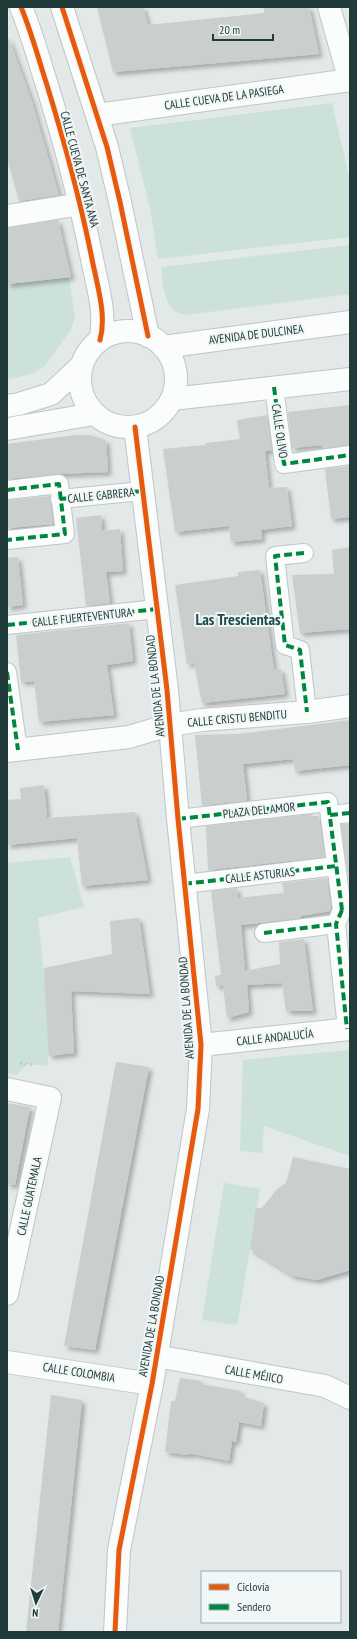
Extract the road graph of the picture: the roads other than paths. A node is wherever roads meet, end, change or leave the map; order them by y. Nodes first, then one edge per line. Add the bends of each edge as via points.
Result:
1 (62, 7) edge
2 (329, 7) edge
3 (17, 13) edge
4 (350, 80) edge
5 (97, 115) junction
6 (81, 204) junction
7 (7, 216) edge
8 (350, 322) edge
9 (100, 340) junction
10 (156, 341) junction
11 (82, 365) junction
12 (350, 379) edge
13 (274, 387) junction
14 (172, 399) junction
15 (7, 406) edge
16 (94, 414) junction
17 (134, 427) junction
18 (7, 429) edge
19 (350, 455) edge
20 (7, 490) edge
21 (142, 490) junction
22 (60, 499) junction
23 (7, 540) edge
24 (304, 553) dead end
25 (157, 609) junction
26 (7, 626) edge
27 (7, 672) edge
28 (350, 706) edge
29 (307, 712) junction
30 (169, 725) junction
31 (12, 750) edge
32 (350, 813) edge
33 (330, 815) junction
34 (178, 819) junction
35 (336, 866) junction
36 (184, 884) junction
37 (343, 915) edge
38 (264, 933) dead end
39 (349, 1029) edge
40 (201, 1045) junction
41 (7, 1089) edge
42 (7, 1294) edge
43 (156, 1356) junction
44 (7, 1362) edge
45 (152, 1384) junction
46 (350, 1398) edge
47 (115, 1632) edge

1 - 5 street
2 - 4 street
3 - 6 street, CALLE CUEVA DE SANTA ANA via 59,124
4 - 5 street, CALLE CUEVA DE LA PASIEGA
5 - 10 street
6 - 7 street
6 - 9 street, CALLE CUEVA DE SANTA ANA via 100,298
8 - 10 street, AVENIDA DE DULCINEA
9 - 10 street via 117,332 132,331
9 - 11 street via 89,351
10 - 14 street via 174,367 175,388
11 - 15 street via 51,394
11 - 16 street via 81,392
12 - 13 street
13 - 14 street
13 - 19 street, CALLE OLIVO via 284,464
14 - 17 street via 159,416
16 - 17 street via 117,426
16 - 18 street
17 - 21 street, AVENIDA DE LA BONDAD
20 - 22 street via 59,484
21 - 22 street, CALLE CABRERA
21 - 25 street, AVENIDA DE LA BONDAD
22 - 23 street via 65,534
24 - 29 street via 276,556 285,645 300,650
25 - 26 street, CALLE FUERTEVENTURA
25 - 30 street, AVENIDA DE LA BONDAD
27 - 31 street
28 - 29 street, CALLE CRISTU BENDITU
29 - 30 street, CALLE CRISTU BENDITU
30 - 31 street, CALLE CRISTU BENDITU via 129,737
30 - 34 street, AVENIDA DE LA BONDAD
32 - 33 street
33 - 34 street, PLAZA DEL AMOR via 328,802
33 - 35 street
34 - 36 street, AVENIDA DE LA BONDAD
35 - 36 street, CALLE ASTURIAS
35 - 37 street
36 - 40 street, AVENIDA DE LA BONDAD
37 - 38 street
37 - 39 street
39 - 40 street, CALLE ANDALUCÍA
40 - 43 street, AVENIDA DE LA BONDAD via 198,1109
41 - 42 street, CALLE GUATEMALA via 50,1098
43 - 45 street, AVENIDA DE LA BONDAD
43 - 46 street, CALLE MÉJICO via 325,1386
44 - 45 street, CALLE COLOMBIA
45 - 47 street, AVENIDA DE LA BONDAD via 119,1550

